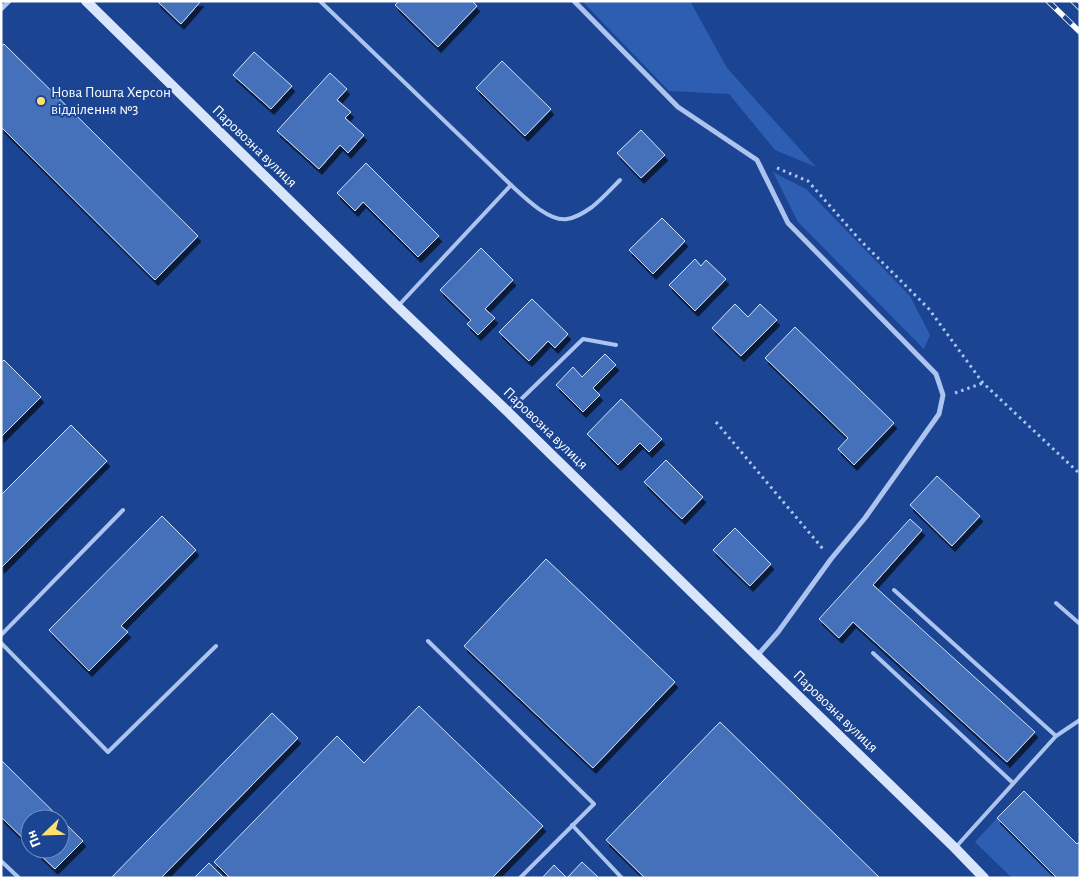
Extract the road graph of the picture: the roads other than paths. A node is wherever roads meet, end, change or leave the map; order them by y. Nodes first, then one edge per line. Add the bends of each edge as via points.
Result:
1 (9, 1) edge
2 (86, 1) edge
3 (320, 1) edge
4 (574, 1) edge
5 (1, 9) edge
6 (620, 180) dead end
7 (511, 185) junction
8 (398, 307) junction
9 (616, 345) dead end
10 (508, 412) junction
11 (122, 510) dead end
12 (894, 590) dead end
13 (1056, 603) dead end
14 (1080, 624) edge
15 (1, 635) edge
16 (428, 641) dead end
17 (1, 643) edge
18 (216, 646) dead end
19 (873, 653) dead end
20 (757, 656) junction
21 (1080, 720) edge
22 (1056, 736) junction
23 (1013, 783) junction
24 (572, 825) junction
25 (955, 848) junction
26 (1, 861) edge
27 (19, 878) edge
28 (520, 878) edge
29 (622, 878) edge
30 (984, 878) edge

1 - 5 street
2 - 8 main road, Паровозна вулиця
3 - 7 lane
4 - 20 street via 678,107 757,160 788,223 936,374 943,395 939,414 870,510
6 - 7 lane via 592,207 566,220 550,216
7 - 8 lane
8 - 10 main road, Паровозна вулиця
9 - 10 lane via 583,339
10 - 20 main road, Паровозна вулиця
11 - 15 lane
12 - 22 lane
13 - 14 lane
16 - 24 lane via 594,804
17 - 18 lane via 108,752
19 - 23 lane
20 - 25 main road, Паровозна вулиця
21 - 22 lane
22 - 23 lane
23 - 25 lane
24 - 28 lane
24 - 29 lane
25 - 30 main road, Паровозна вулиця
26 - 27 lane

